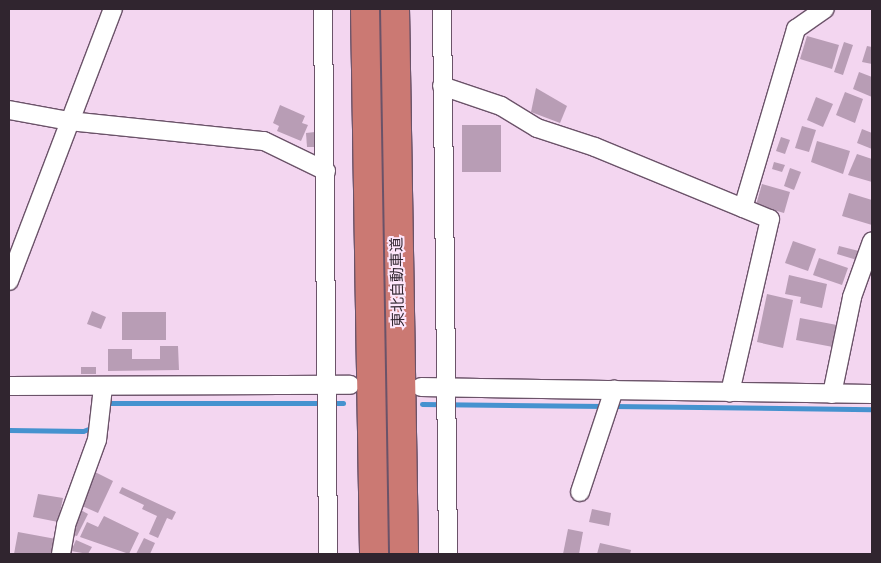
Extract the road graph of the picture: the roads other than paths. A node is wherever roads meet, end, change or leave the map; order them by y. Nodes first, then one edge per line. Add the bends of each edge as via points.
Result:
1 (112, 9) edge
2 (323, 9) edge
3 (365, 9) edge
4 (394, 9) edge
5 (442, 9) edge
6 (825, 9) edge
7 (442, 86) junction
8 (9, 110) edge
9 (69, 121) junction
10 (326, 171) junction
11 (743, 208) junction
12 (872, 241) edge
13 (9, 281) edge
14 (328, 385) junction
15 (350, 385) dead end
16 (9, 386) edge
17 (421, 386) dead end
18 (103, 387) junction
19 (444, 387) junction
20 (614, 390) junction
21 (730, 392) junction
22 (832, 394) junction
23 (872, 394) edge
24 (580, 492) dead end
25 (61, 554) edge
26 (328, 554) edge
27 (374, 554) edge
28 (404, 554) edge
29 (448, 554) edge

1 - 9 street
2 - 10 street
3 - 27 highway, 東北自動車道
4 - 28 highway, 東北自動車道
5 - 7 street
6 - 11 street via 796,29
7 - 11 street via 502,106 537,128 595,147
7 - 19 street
8 - 9 street
9 - 10 street via 264,141
9 - 13 street
10 - 14 street
11 - 21 street via 770,219
12 - 22 street via 852,297
14 - 15 street
14 - 18 street
14 - 26 street
16 - 18 street
17 - 19 street
18 - 25 street via 97,440 66,524
19 - 20 street
19 - 29 street
20 - 21 street
20 - 24 street
21 - 22 street
22 - 23 street

